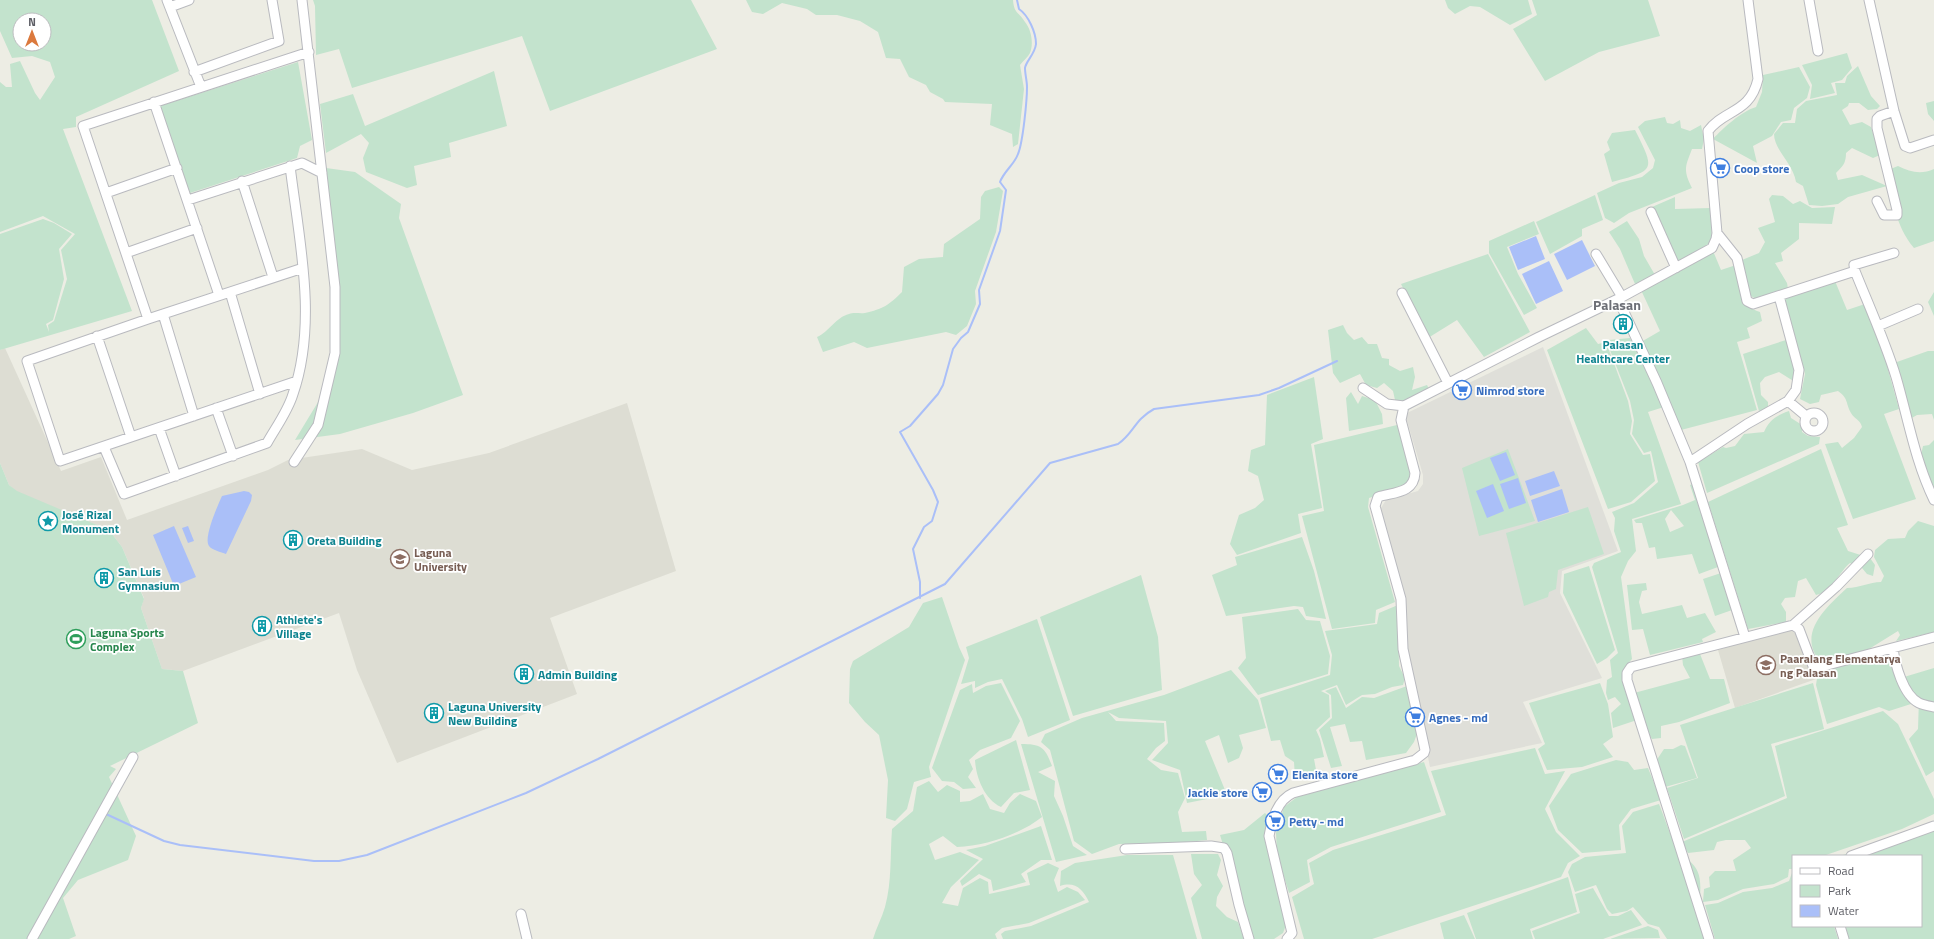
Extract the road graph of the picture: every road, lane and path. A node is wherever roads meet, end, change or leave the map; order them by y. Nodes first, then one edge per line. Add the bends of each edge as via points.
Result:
1 (189, 0) edge
2 (272, 0) edge
3 (302, 0) edge
4 (1749, 0) edge
5 (1809, 0) edge
6 (1869, 0) edge
7 (168, 4) edge
8 (1818, 51) dead end
9 (309, 52) junction
10 (194, 72) junction
11 (201, 87) junction
12 (154, 102) junction
13 (1894, 111) junction
14 (1934, 140) edge
15 (290, 166) junction
16 (177, 168) junction
17 (322, 173) junction
18 (242, 181) junction
19 (106, 193) junction
20 (188, 200) junction
21 (1878, 202) dead end
22 (1651, 212) dead end
23 (197, 228) junction
24 (1717, 233) junction
25 (126, 253) junction
26 (1894, 253) dead end
27 (1596, 254) dead end
28 (303, 268) junction
29 (1676, 268) junction
30 (1855, 271) junction
31 (273, 277) junction
32 (230, 292) junction
33 (1402, 293) dead end
34 (219, 295) junction
35 (1779, 296) junction
36 (1620, 298) junction
37 (1918, 310) dead end
38 (163, 314) junction
39 (148, 319) junction
40 (1878, 326) junction
41 (97, 336) junction
42 (297, 381) junction
43 (1448, 384) junction
44 (1363, 388) dead end
45 (260, 394) junction
46 (1788, 401) junction
47 (1404, 406) junction
48 (216, 408) junction
49 (194, 416) junction
50 (1806, 416) dead end
51 (159, 428) junction
52 (131, 437) junction
53 (104, 447) junction
54 (233, 456) junction
55 (294, 462) dead end
56 (1690, 462) junction
57 (176, 476) junction
58 (1934, 500) edge
59 (1868, 554) dead end
60 (1793, 625) junction
61 (1745, 637) junction
62 (1934, 637) edge
63 (1893, 648) junction
64 (1934, 707) edge
65 (133, 757) dead end
66 (1934, 826) edge
67 (1125, 849) dead end
68 (1854, 855) edge
69 (521, 914) dead end
70 (1840, 927) edge
71 (32, 939) edge
72 (527, 939) edge
73 (1249, 939) edge
74 (1287, 939) edge
75 (1709, 939) edge
76 (1844, 939) edge

1 - 7 street
2 - 10 street via 278,42
3 - 9 street
4 - 24 street via 1758,64 1756,90 1750,99 1712,125 1708,131
5 - 8 street
6 - 13 street
7 - 10 street
9 - 11 street
9 - 17 street
10 - 11 street
11 - 12 street
12 - 16 street
12 - 19 street via 83,126
13 - 14 street via 1905,146 1910,148
13 - 21 street via 1880,116 1877,119 1877,128 1897,215 1884,215
15 - 17 street via 302,163
15 - 18 street
15 - 28 street
16 - 19 street
16 - 20 street
17 - 55 street via 335,287 335,353 318,425
18 - 20 street
18 - 31 street
19 - 25 street
20 - 23 street
22 - 29 street
23 - 25 street
23 - 34 street
24 - 29 street via 1712,248
24 - 35 street via 1737,258 1747,301 1753,304
25 - 39 street
26 - 30 street via 1854,265
27 - 36 street
28 - 31 street
28 - 42 street via 305,324
29 - 36 street
30 - 35 street
30 - 40 street
31 - 32 street
32 - 34 street
32 - 45 street
33 - 43 street
34 - 38 street
35 - 46 street via 1799,370 1796,390
36 - 43 street
36 - 56 street
37 - 40 street
38 - 39 street
38 - 49 street
39 - 41 street
40 - 58 street via 1895,377 1922,477
41 - 52 street
41 - 53 street via 27,361 60,461
42 - 45 street
42 - 54 street via 293,396 267,443
43 - 47 street
44 - 47 street via 1387,404
45 - 48 street
46 - 50 street
46 - 56 street via 1747,424
47 - 74 street via 1400,420 1416,473 1415,482 1409,488 1378,497 1375,506 1401,599 1405,659 1425,750 1415,760 1293,793 1280,802 1269,836 1289,914 1292,933
48 - 49 street
48 - 54 street
49 - 51 street
51 - 52 street
51 - 57 street
52 - 53 street
53 - 57 street via 124,494
54 - 57 street
56 - 61 street
59 - 60 street
60 - 61 street
60 - 63 street via 1799,629 1816,668
61 - 75 street via 1631,667 1627,673 1627,680
62 - 63 street
63 - 64 street via 1897,671 1907,691 1918,703
65 - 71 street
66 - 68 street
67 - 73 street via 1211,846 1224,848
69 - 72 street
70 - 76 street

